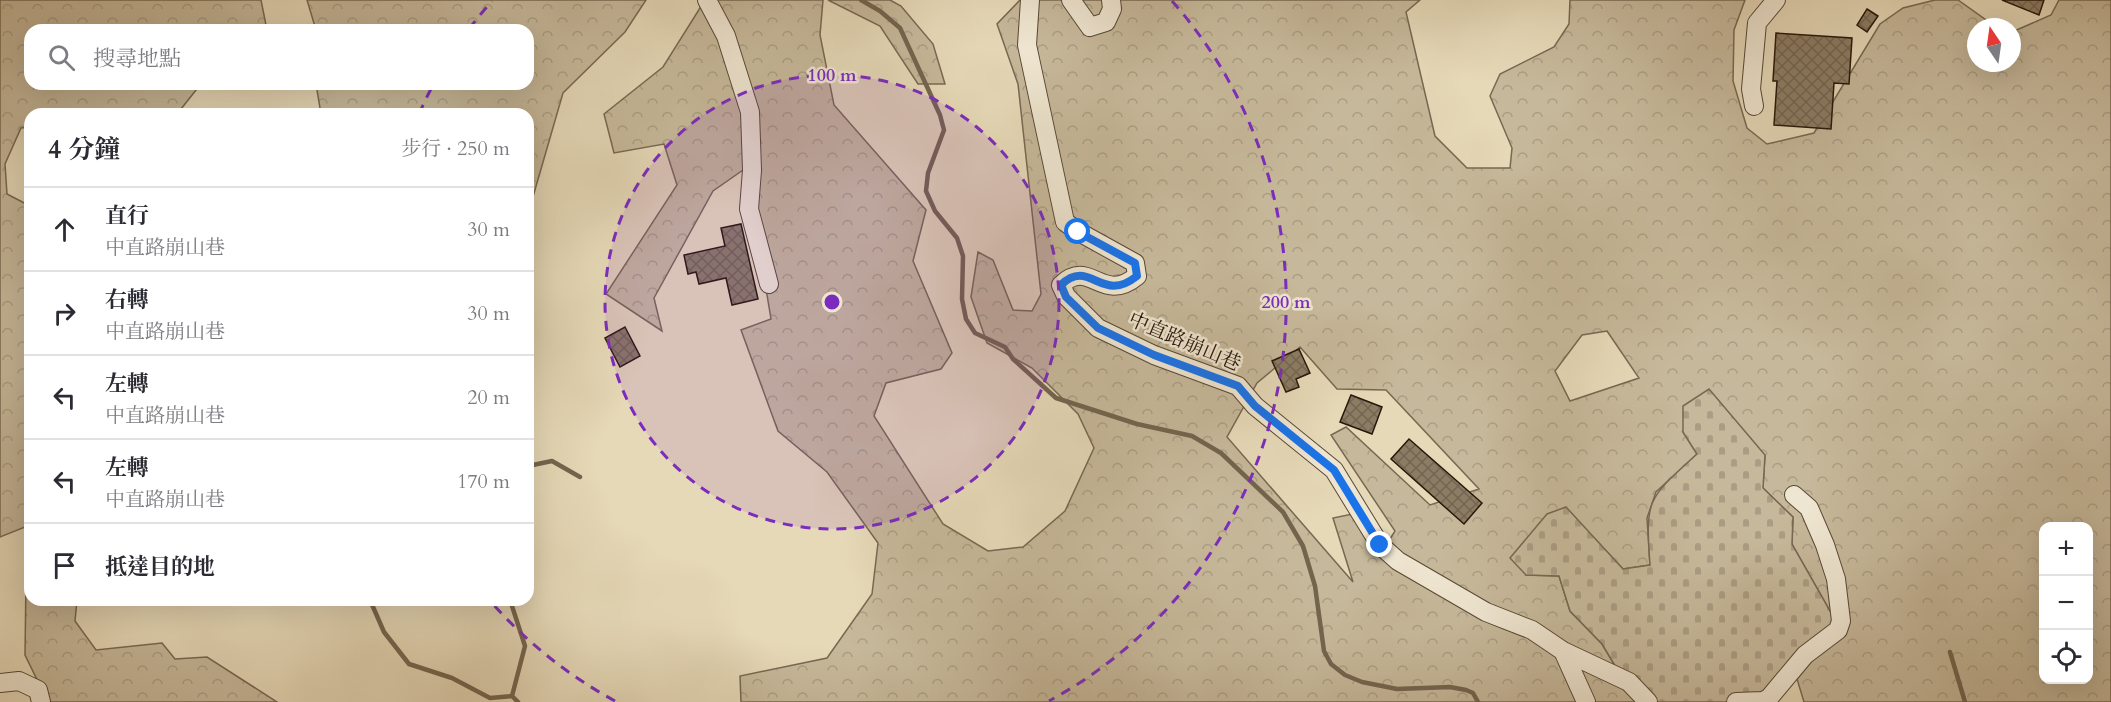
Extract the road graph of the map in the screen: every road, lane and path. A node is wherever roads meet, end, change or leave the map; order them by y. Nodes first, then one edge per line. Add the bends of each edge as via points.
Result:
1 (707, 0) edge
2 (1030, 0) edge
3 (1071, 0) edge
4 (1111, 0) edge
5 (1776, 0) edge
6 (1754, 106) dead end
7 (769, 284) dead end
8 (1794, 495) dead end
9 (1563, 651) junction
10 (0, 683) edge
11 (41, 702) edge
12 (1586, 702) edge
13 (1648, 702) edge
14 (1736, 702) edge

1 - 7 street via 726,36 750,112 749,209
2 - 9 street, 中直路崩山巷 via 1027,45 1065,222 1135,263 1137,276 1126,286 1112,288 1081,275 1070,276 1061,285 1066,297 1098,328 1154,355 1238,386 1255,406 1334,470 1380,545 1398,561 1486,612 1532,630
3 - 4 street via 1090,27 1106,22
5 - 6 street via 1757,23 1751,89
8 - 14 street via 1809,508 1825,545 1836,579 1841,621 1838,630 1805,655 1769,698
9 - 12 street
9 - 13 street via 1629,682
10 - 11 street via 19,681 38,690

